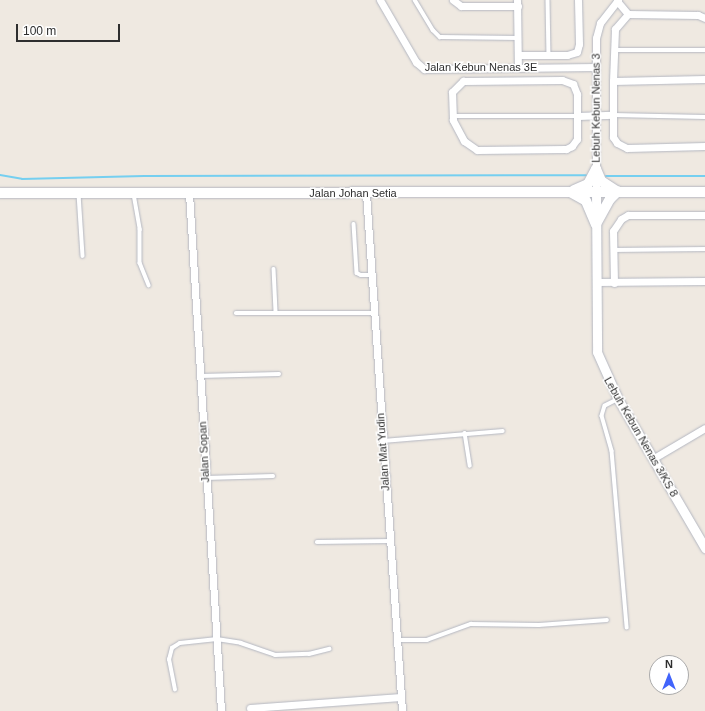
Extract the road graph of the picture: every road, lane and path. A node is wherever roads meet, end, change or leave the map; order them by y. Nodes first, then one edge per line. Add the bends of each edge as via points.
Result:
1 (380, 0) edge
2 (416, 0) edge
3 (453, 0) edge
4 (548, 0) edge
5 (578, 0) edge
6 (618, 0) edge
7 (517, 3) edge
8 (628, 14) junction
9 (705, 18) edge
10 (518, 38) junction
11 (613, 50) junction
12 (705, 50) edge
13 (518, 55) junction
14 (549, 55) junction
15 (596, 67) junction
16 (518, 68) junction
17 (705, 79) edge
18 (613, 81) junction
19 (613, 115) junction
20 (452, 116) junction
21 (578, 116) junction
22 (596, 116) junction
23 (705, 117) edge
24 (705, 146) edge
25 (596, 169) junction
26 (568, 192) junction
27 (596, 192) junction
28 (618, 192) junction
29 (705, 192) edge
30 (0, 193) edge
31 (79, 193) junction
32 (133, 193) junction
33 (189, 193) junction
34 (366, 193) junction
35 (705, 215) edge
36 (354, 224) dead end
37 (596, 224) junction
38 (705, 249) edge
39 (613, 250) junction
40 (83, 256) dead end
41 (274, 269) dead end
42 (371, 275) junction
43 (596, 282) junction
44 (705, 282) edge
45 (614, 283) junction
46 (149, 285) dead end
47 (276, 311) junction
48 (236, 313) dead end
49 (374, 313) junction
50 (279, 374) dead end
51 (200, 376) junction
52 (618, 399) junction
53 (705, 428) edge
54 (503, 431) dead end
55 (465, 433) junction
56 (383, 442) junction
57 (654, 458) junction
58 (470, 466) dead end
59 (273, 476) dead end
60 (205, 478) junction
61 (390, 541) junction
62 (317, 542) dead end
63 (705, 548) edge
64 (607, 620) dead end
65 (627, 627) dead end
66 (217, 639) junction
67 (397, 640) junction
68 (329, 649) dead end
69 (175, 690) dead end
70 (401, 697) junction
71 (250, 708) dead end
72 (221, 711) edge
73 (402, 711) edge

1 - 16 street, Jalan Kebun Nenas 3E via 420,68
2 - 10 lane via 433,30 440,36
3 - 7 street via 456,5 466,7
4 - 14 lane
5 - 14 street via 577,52
6 - 8 street
6 - 15 street, Lebuh Kebun Nenas 3 via 606,12 597,30
7 - 10 street
8 - 9 street via 698,15
8 - 11 street via 615,29
10 - 13 street
11 - 12 lane
11 - 18 street
13 - 14 street
13 - 16 street
15 - 16 street, Jalan Kebun Nenas 3E
15 - 22 street, Lebuh Kebun Nenas 3
17 - 18 street
18 - 19 street
19 - 22 street
19 - 23 lane
19 - 24 street via 613,137 617,143 627,148
20 - 21 lane
20 - 21 street via 464,141 472,149 483,151 566,149 577,139
20 - 21 street via 452,92 463,81 562,80 576,88
21 - 22 street
22 - 25 street, Lebuh Kebun Nenas 3
25 - 26 main road via 588,184
25 - 27 street, Lebuh Kebun Nenas 3
25 - 28 main road via 606,187
26 - 27 main road, Jalan Johan Setia
26 - 34 main road, Jalan Johan Setia
26 - 37 main road via 586,202
27 - 28 main road, Jalan Johan Setia
27 - 37 street, Lebuh Kebun Nenas 3
28 - 29 main road, Jalan Johan Setia
28 - 37 main road via 610,199
30 - 31 main road, Jalan Johan Setia
31 - 32 main road, Jalan Johan Setia
31 - 40 lane
32 - 33 main road, Jalan Johan Setia
32 - 46 lane via 140,230 140,263
33 - 34 main road, Jalan Johan Setia
33 - 51 street, Jalan Sopan
34 - 42 street, Jalan Mat Yudin
35 - 39 street via 624,216 613,231
36 - 42 lane via 357,273
37 - 43 street, Lebuh Kebun Nenas 3/KS 8
38 - 39 lane
39 - 45 street
41 - 47 lane
42 - 49 street, Jalan Mat Yudin
43 - 45 street
43 - 52 street, Lebuh Kebun Nenas 3/KS 8 via 597,352
44 - 45 street
47 - 48 lane
47 - 49 lane
49 - 56 street, Jalan Mat Yudin
50 - 51 lane
51 - 60 street, Jalan Sopan
52 - 57 street, Lebuh Kebun Nenas 3/KS 8
52 - 65 lane via 605,406 602,416 612,451
53 - 57 street
54 - 55 lane
55 - 56 lane
55 - 58 lane
56 - 61 street, Jalan Mat Yudin
57 - 63 street, Lebuh Kebun Nenas 3/KS 8
59 - 60 lane
60 - 66 street, Jalan Sopan
61 - 62 lane
61 - 67 street, Jalan Mat Yudin
64 - 67 lane via 539,625 471,624 427,640
66 - 68 lane via 241,643 275,655 309,654
66 - 69 lane via 180,643 172,648 169,660
66 - 72 street, Jalan Sopan
67 - 70 street, Jalan Mat Yudin
70 - 71 street
70 - 73 street, Jalan Mat Yudin

